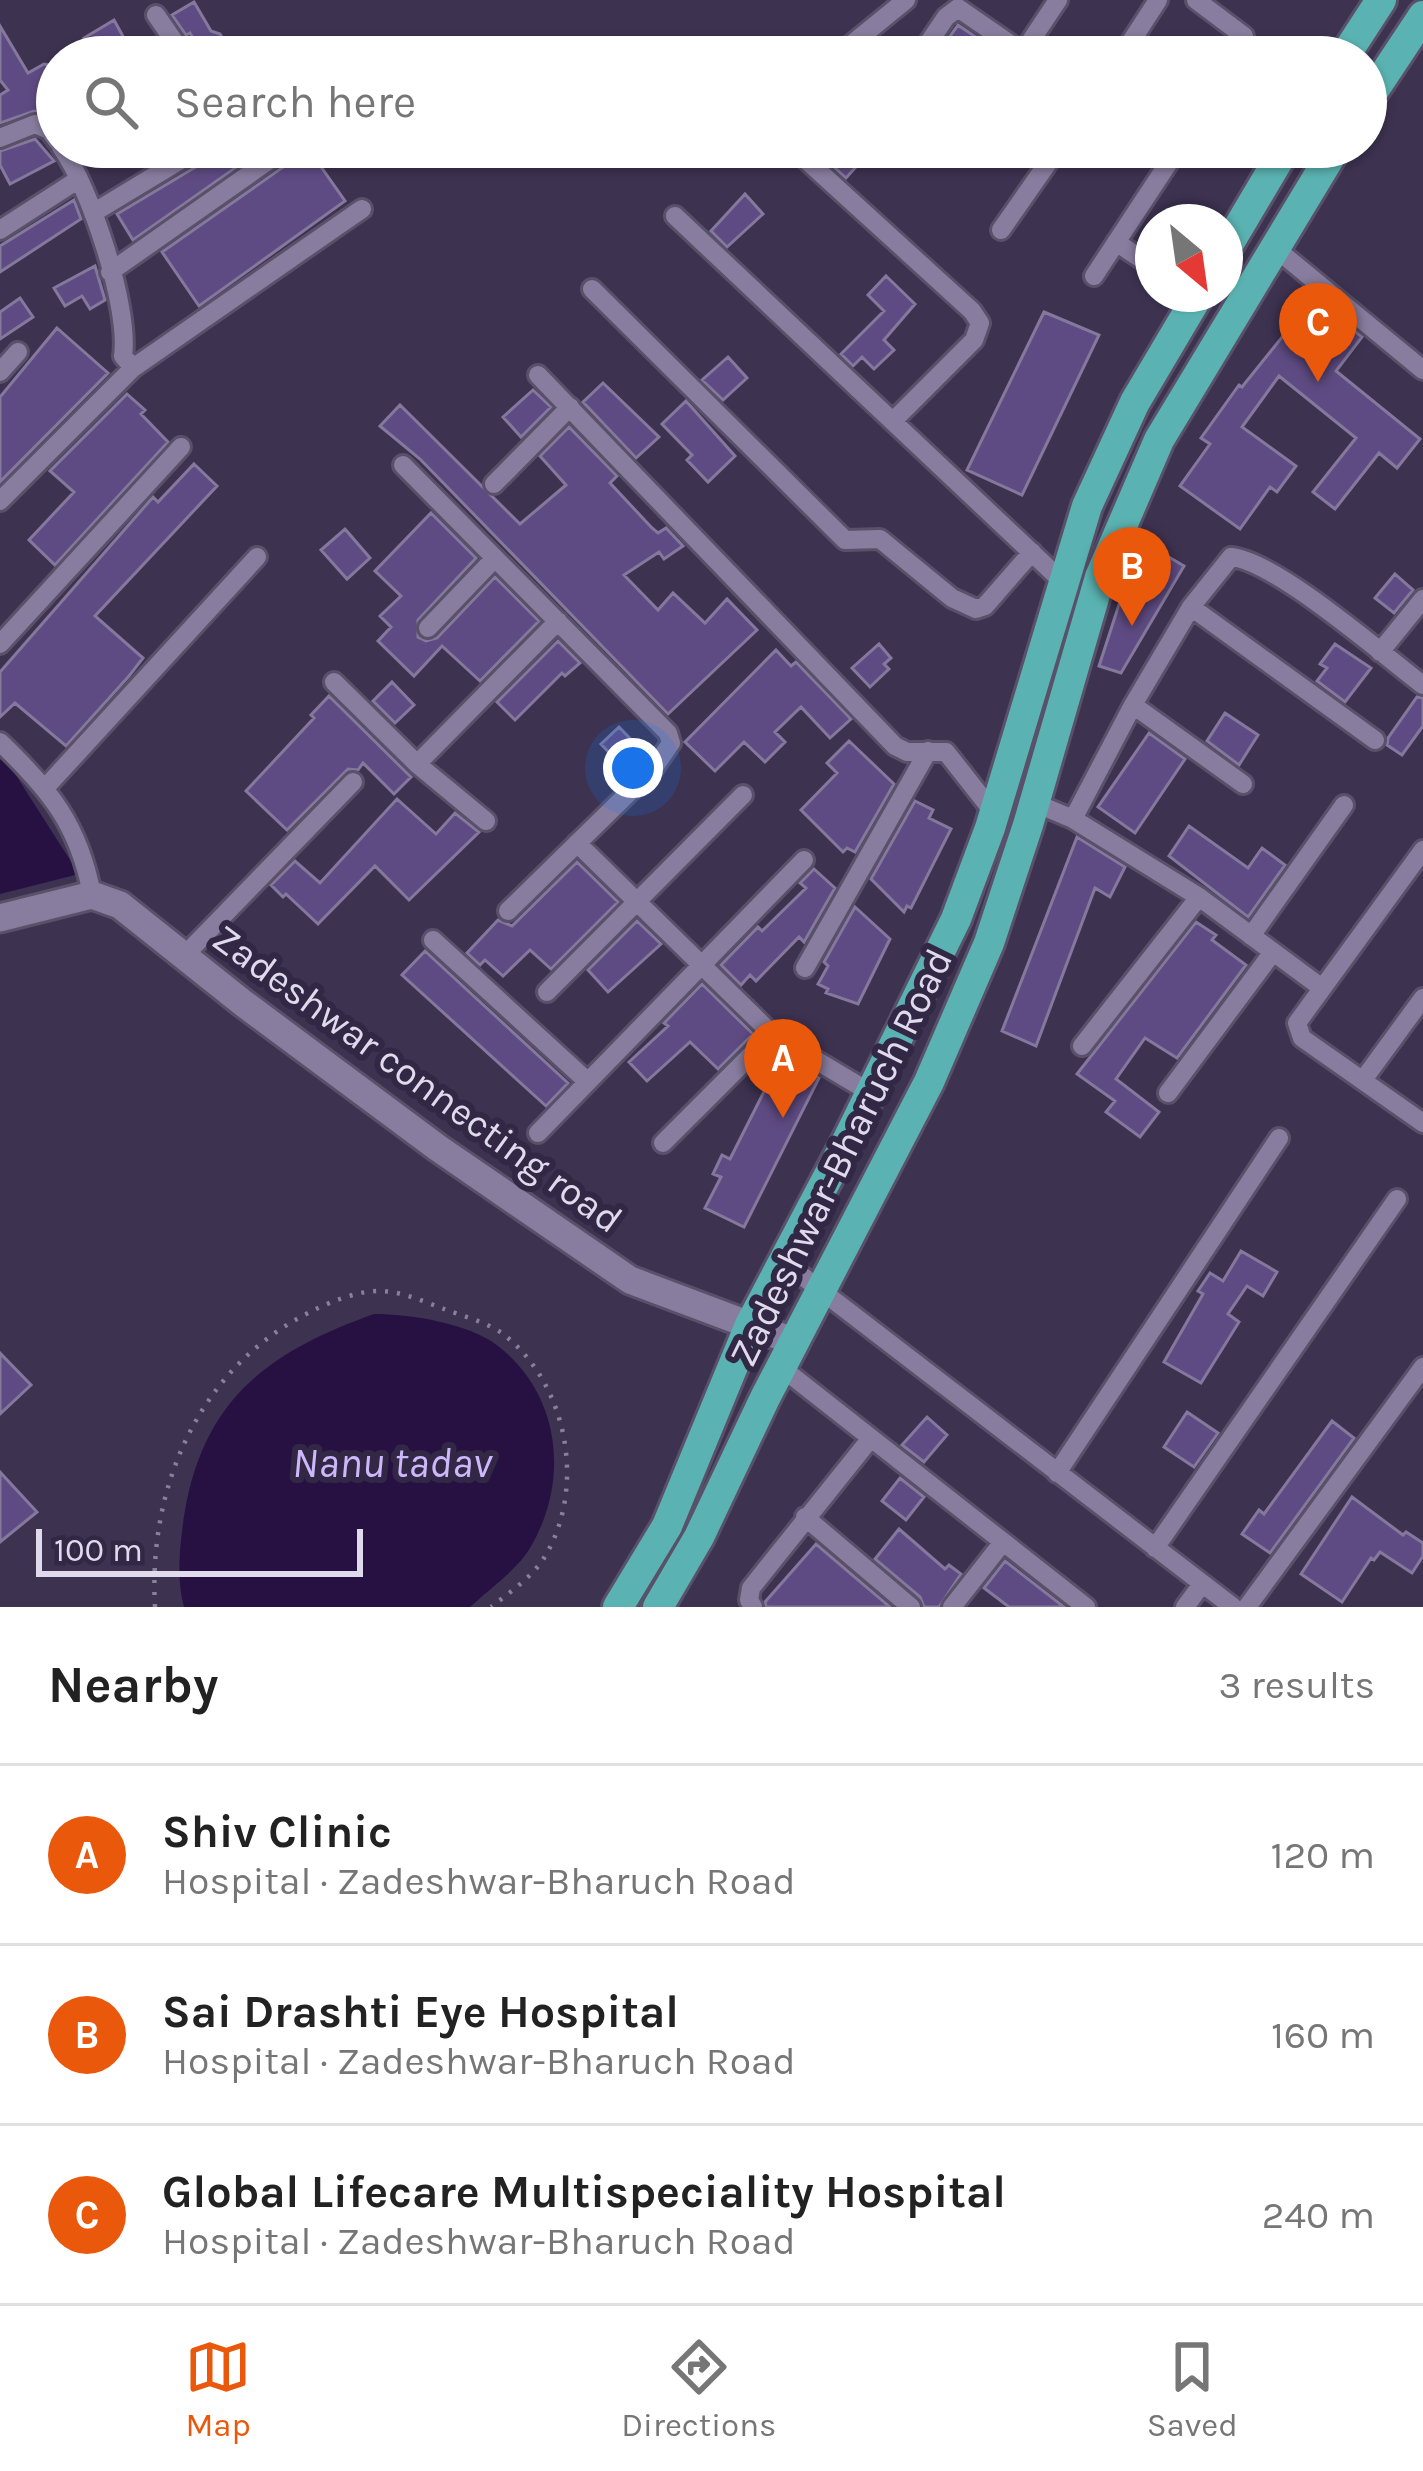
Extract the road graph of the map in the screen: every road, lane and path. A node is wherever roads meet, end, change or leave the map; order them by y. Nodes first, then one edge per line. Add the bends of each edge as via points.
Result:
1 (906, 0) edge
2 (1058, 0) edge
3 (1159, 0) edge
4 (1196, 0) edge
5 (1381, 0) edge
6 (156, 15) dead end
7 (1423, 16) edge
8 (170, 36) edge
9 (862, 36) edge
10 (933, 36) edge
11 (996, 36) edge
12 (1036, 36) edge
13 (1135, 36) edge
14 (1242, 36) edge
15 (1358, 36) edge
16 (1387, 70) edge
17 (36, 124) edge
18 (0, 138) edge
19 (73, 168) edge
20 (167, 168) edge
21 (258, 168) edge
22 (815, 168) edge
23 (1044, 168) edge
24 (1159, 168) edge
25 (1274, 168) edge
26 (1323, 168) edge
27 (164, 170) joint
28 (79, 178) junction
29 (362, 209) dead end
30 (93, 213) junction
31 (675, 216) dead end
32 (1243, 220) edge
33 (0, 230) edge
34 (1001, 230) dead end
35 (1116, 242) junction
36 (1275, 248) junction
37 (1135, 255) edge
38 (110, 272) junction
39 (1094, 276) dead end
40 (592, 289) dead end
41 (1187, 312) edge
42 (1200, 312) edge
43 (1219, 341) junction
44 (18, 352) dead end
45 (134, 368) junction
46 (1423, 370) edge
47 (0, 372) edge
48 (538, 375) dead end
49 (570, 407) junction
50 (895, 419) junction
51 (181, 447) dead end
52 (403, 465) dead end
53 (494, 484) dead end
54 (0, 500) edge
55 (1032, 552) junction
56 (257, 557) dead end
57 (495, 558) junction
58 (1064, 583) junction
59 (1423, 599) edge
60 (1191, 607) junction
61 (558, 621) junction
62 (428, 628) dead end
63 (0, 644) edge
64 (1380, 652) junction
65 (334, 682) dead end
66 (1423, 685) edge
67 (1133, 705) junction
68 (1375, 740) dead end
69 (0, 742) edge
70 (928, 751) junction
71 (417, 764) junction
72 (352, 782) dead end
73 (1243, 784) dead end
74 (46, 787) junction
75 (743, 795) dead end
76 (1035, 803) junction
77 (1344, 806) dead end
78 (994, 812) junction
79 (1073, 819) junction
80 (486, 821) dead end
81 (577, 843) junction
82 (1423, 850) edge
83 (804, 860) dead end
84 (92, 896) junction
85 (1199, 897) junction
86 (635, 903) junction
87 (508, 910) dead end
88 (0, 918) edge
89 (1251, 936) junction
90 (434, 940) dead end
91 (1273, 952) junction
92 (184, 956) junction
93 (699, 964) junction
94 (805, 968) dead end
95 (1322, 988) junction
96 (547, 992) dead end
97 (1423, 998) edge
98 (772, 1034) junction
99 (1082, 1046) dead end
100 (1363, 1080) junction
101 (588, 1082) junction
102 (871, 1093) junction
103 (1168, 1093) dead end
104 (1423, 1123) edge
105 (538, 1133) dead end
106 (1279, 1138) dead end
107 (663, 1143) dead end
108 (1397, 1199) dead end
109 (784, 1262) junction
110 (822, 1290) junction
111 (750, 1325) junction
112 (788, 1355) junction
113 (1423, 1366) edge
114 (871, 1438) junction
115 (1057, 1473) junction
116 (806, 1517) junction
117 (1003, 1542) junction
118 (1155, 1548) junction
119 (1202, 1584) junction
120 (155, 1607) edge
121 (490, 1607) edge
122 (618, 1607) edge
123 (658, 1607) edge
124 (753, 1607) edge
125 (911, 1607) edge
126 (952, 1607) edge
127 (1086, 1607) edge
128 (1185, 1607) edge
129 (1233, 1607) edge
130 (1247, 1607) edge

1 - 9 street
2 - 12 street
3 - 13 street
4 - 14 street
5 - 15 main road
6 - 8 street
7 - 16 main road
10 - 11 street via 958,8
17 - 18 street
19 - 28 street
20 - 27 street
21 - 38 street
22 - 50 street via 980,323 974,340
23 - 34 street
24 - 35 street
25 - 32 main road
26 - 36 main road, Zadeshwar-Bharuch Road
27 - 30 street
28 - 30 street
28 - 33 street
29 - 45 street
30 - 38 street
31 - 50 street
35 - 37 street
35 - 39 street
36 - 43 main road, Zadeshwar-Bharuch Road
36 - 46 street
38 - 45 street via 123,356
40 - 55 street via 845,540 880,538 976,609
41 - 58 main road, Zadeshwar-Bharuch Road via 1104,463
42 - 43 main road
43 - 76 main road, Zadeshwar-Bharuch Road via 1159,440 1100,577
44 - 47 street
45 - 54 street
48 - 49 street
49 - 53 street
49 - 70 street via 896,746
50 - 55 street
51 - 63 street
52 - 57 street
55 - 58 street
56 - 74 street
57 - 61 street
57 - 62 street
58 - 78 main road, Zadeshwar-Bharuch Road
59 - 64 street
60 - 64 street via 1224,562 1246,558
60 - 67 street
60 - 68 street
61 - 71 street
61 - 81 street via 670,743
64 - 66 street
65 - 71 street
67 - 73 street
67 - 79 street
69 - 74 street
70 - 78 street via 954,759
70 - 94 street
71 - 80 street
72 - 92 street
74 - 84 street via 72,828
75 - 86 street
76 - 79 street
76 - 110 main road, Zadeshwar-Bharuch Road via 989,943 937,1062
77 - 89 street
78 - 102 main road, Zadeshwar-Bharuch Road via 956,919
79 - 85 street
81 - 86 street
81 - 87 street
82 - 95 street
83 - 93 street
84 - 88 street
84 - 92 street, Zadeshwar connecting road via 120,905
85 - 89 street
85 - 99 street
86 - 93 street
86 - 96 street
89 - 91 street
90 - 101 street
91 - 95 street
91 - 103 street
92 - 111 street, Zadeshwar connecting road via 438,1148 630,1280
93 - 98 street
93 - 101 street
95 - 100 street via 1298,1031
97 - 100 street
98 - 102 street
98 - 107 street
100 - 104 street
101 - 105 street
102 - 109 main road, Zadeshwar-Bharuch Road
106 - 115 street
108 - 118 street
109 - 110 street
109 - 111 main road, Zadeshwar-Bharuch Road
110 - 112 main road, Zadeshwar-Bharuch Road
110 - 115 street
111 - 112 street, Zadeshwar connecting road
111 - 122 main road, Zadeshwar-Bharuch Road via 667,1526
112 - 114 street
112 - 123 main road, Zadeshwar-Bharuch Road
113 - 130 street
114 - 116 street
114 - 117 street
115 - 118 street
116 - 124 street via 751,1588
116 - 125 street
117 - 126 street
117 - 127 street
118 - 119 street
119 - 128 street
119 - 129 street
120 - 121 path via 167,1486 212,1392 243,1356 291,1322 333,1301 380,1291 501,1333 538,1373 558,1411 568,1489 557,1527 544,1559

